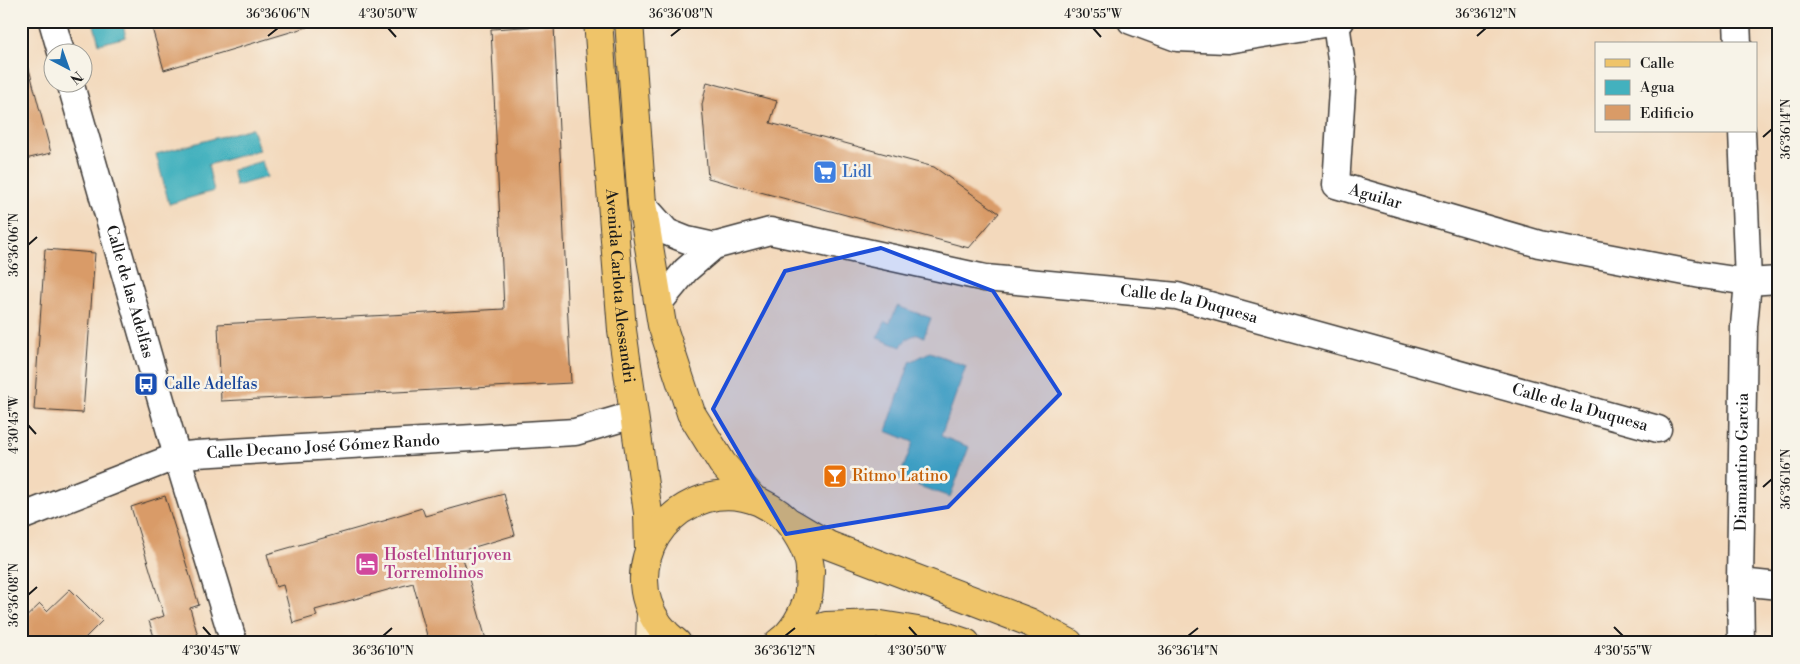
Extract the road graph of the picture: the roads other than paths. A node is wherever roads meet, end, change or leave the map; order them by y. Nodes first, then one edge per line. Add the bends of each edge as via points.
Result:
1 (52, 21) edge
2 (598, 21) edge
3 (629, 21) edge
4 (1131, 21) edge
5 (1737, 21) edge
6 (1338, 22) edge
7 (58, 42) edge
8 (1738, 42) edge
9 (73, 92) edge
10 (1742, 132) edge
11 (642, 204) junction
12 (714, 246) junction
13 (1779, 280) edge
14 (1748, 282) junction
15 (658, 304) junction
16 (633, 415) junction
17 (1658, 429) dead end
18 (177, 456) junction
19 (753, 499) junction
20 (21, 516) edge
21 (789, 522) junction
22 (649, 550) junction
23 (1740, 582) junction
24 (1779, 586) edge
25 (651, 612) junction
26 (780, 642) edge
27 (234, 643) edge
28 (650, 643) edge
29 (676, 643) edge
30 (966, 643) edge
31 (1069, 643) edge
32 (1741, 643) edge

1 - 7 street
2 - 16 main road, Avenida Carlota Alessandri via 622,330
3 - 11 main road, Avenida Carlota Alessandri
4 - 6 street, Aguilar via 1178,38 1226,40
5 - 8 street
6 - 14 street, Aguilar via 1343,74 1336,185 1539,244
9 - 18 street, Calle de las Adelfas
10 - 14 street, Diamantino Garcia
11 - 12 street via 667,232
11 - 15 main road, Avenida Carlota Alessandri
12 - 15 street via 686,270
12 - 17 street, Calle de la Duquesa via 770,231 985,278 1177,296
13 - 14 street
14 - 23 street, Diamantino Garcia via 1744,326
15 - 19 main road, Avenida Carlota Alessandri via 691,413 722,463
16 - 18 street, Calle Decano José Gómez Rando via 575,432
16 - 22 main road, Avenida Carlota Alessandri via 642,459
18 - 20 street, Calle Decano José Gómez Rando
18 - 27 street, Calle de las Adelfas
19 - 21 main road via 772,508
19 - 22 main road via 728,494 702,499 679,510 661,528
21 - 26 main road via 803,544 810,569 808,595 798,620
21 - 31 main road via 828,545 1029,622
22 - 25 main road via 644,585
23 - 24 street
23 - 32 street, Diamantino Garcia
25 - 28 main road
25 - 29 main road via 666,635
26 - 30 main road via 826,626 875,624 942,635

